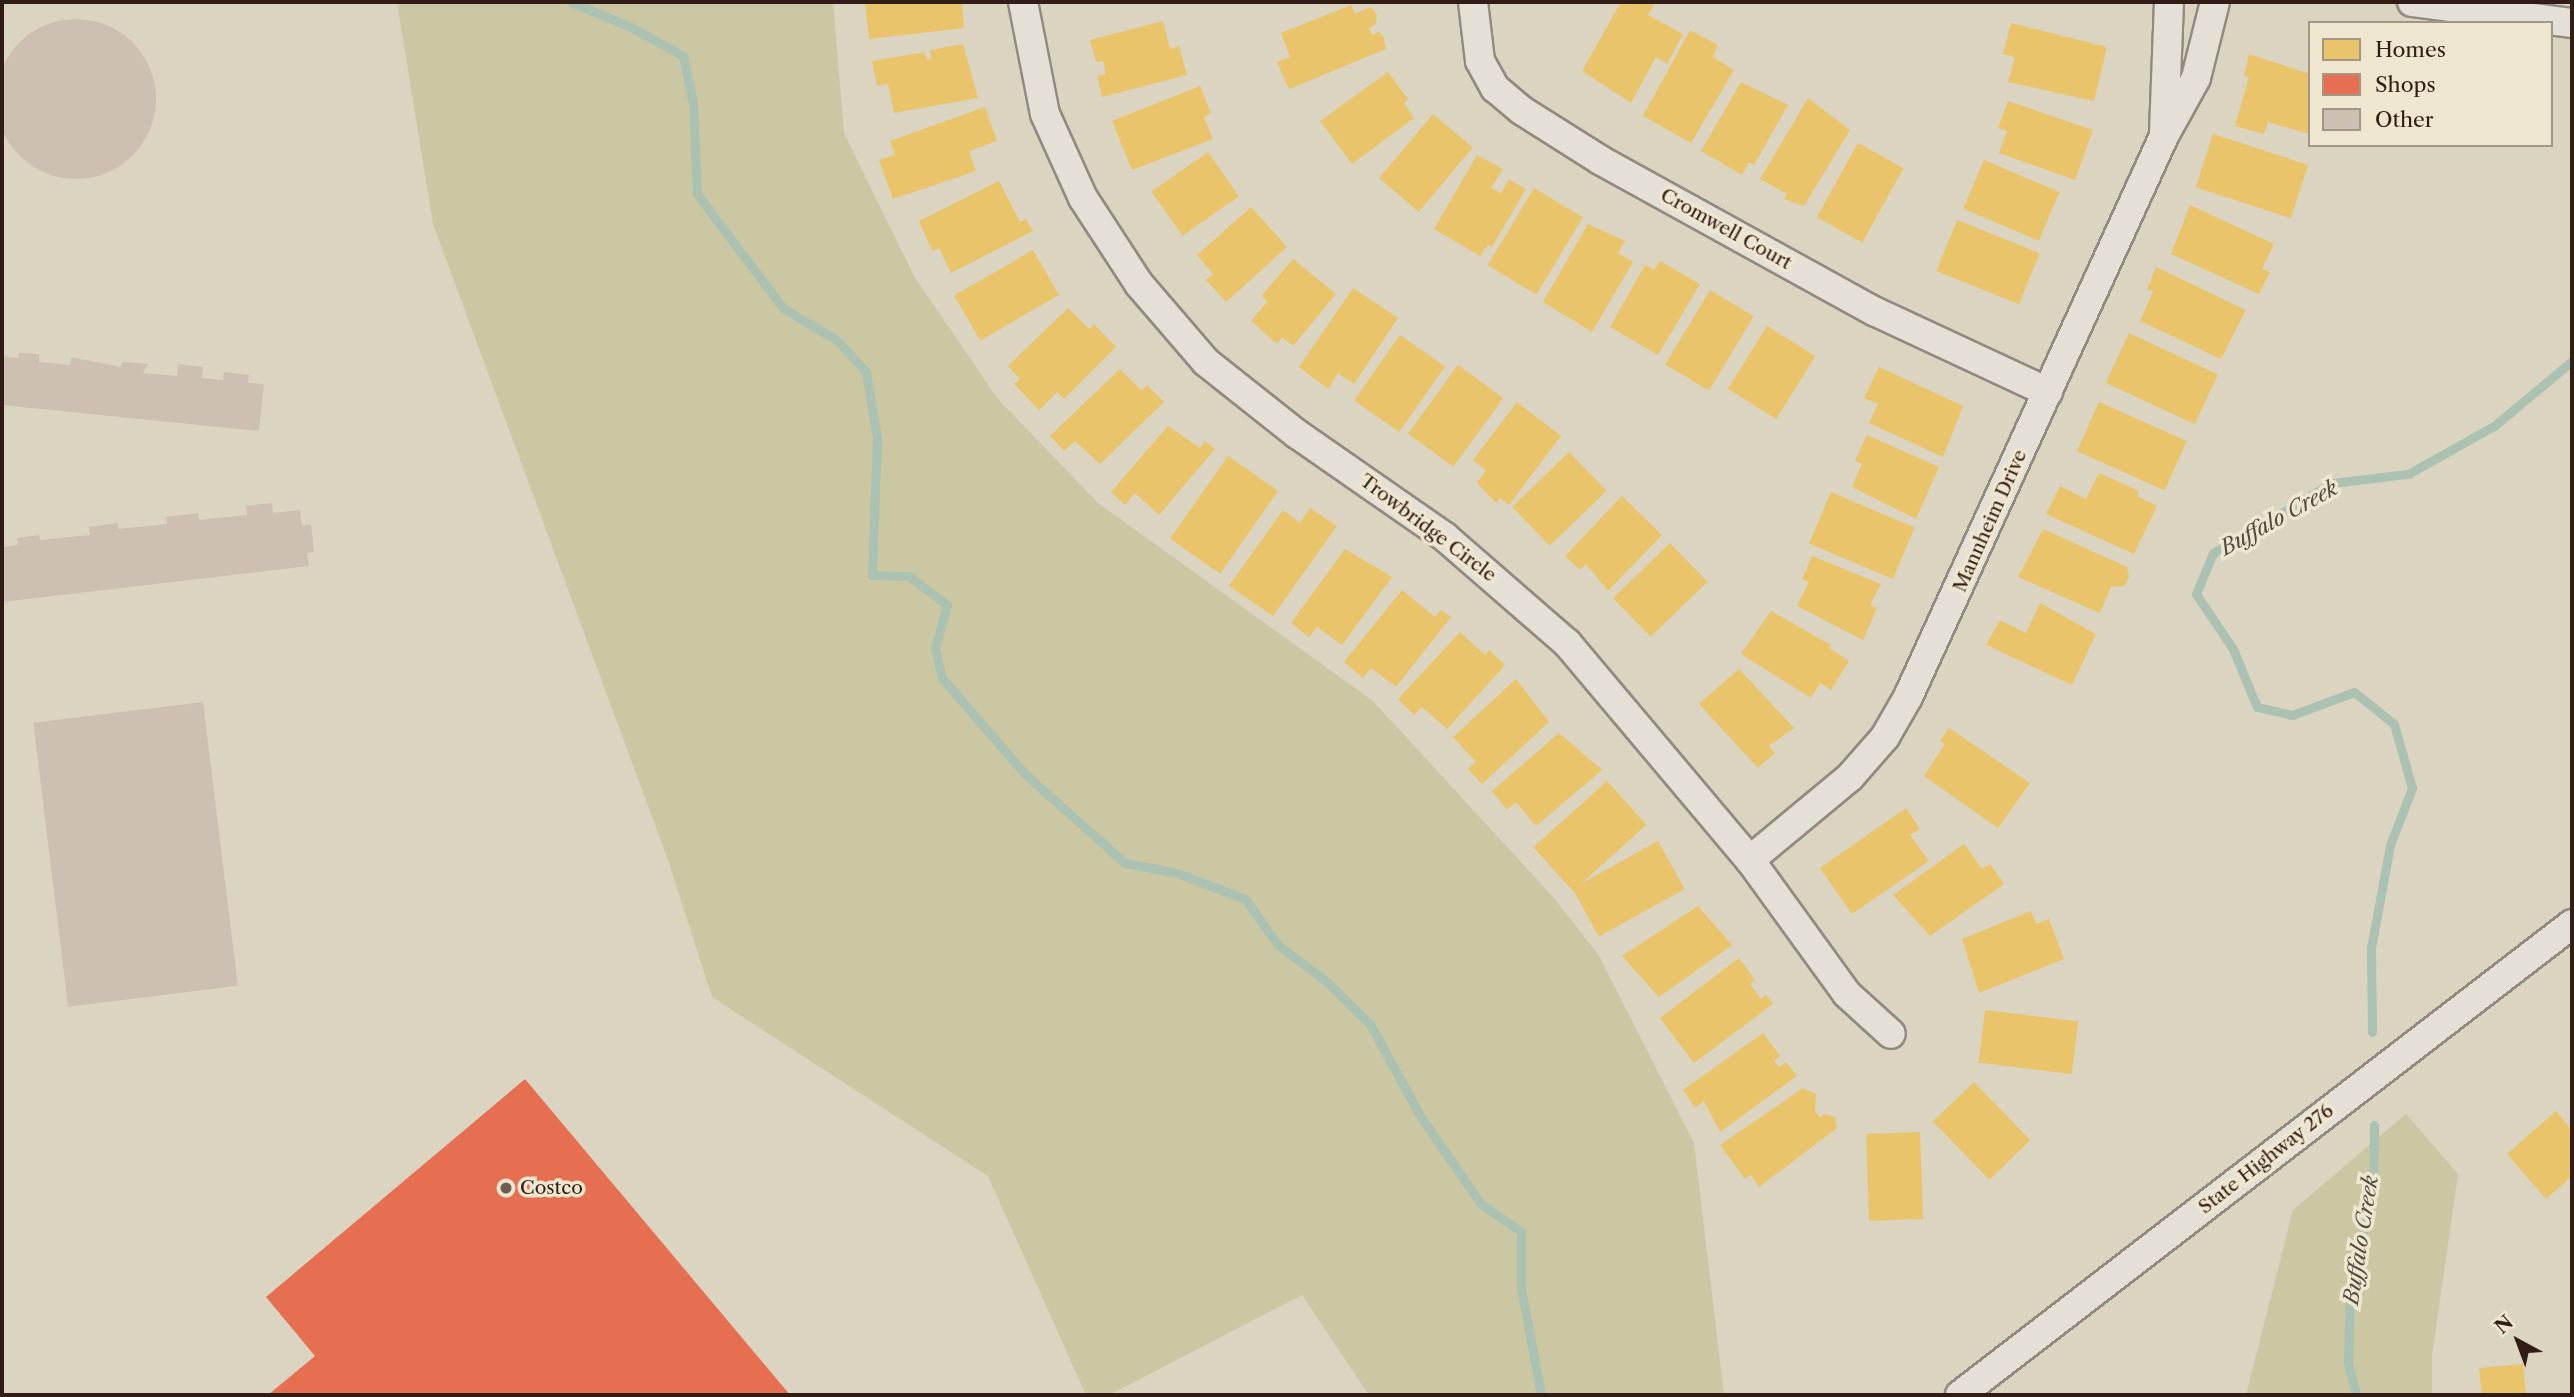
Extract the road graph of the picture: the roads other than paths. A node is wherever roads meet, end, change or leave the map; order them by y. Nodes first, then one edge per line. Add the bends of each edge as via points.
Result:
1 (1023, 2) edge
2 (1473, 2) edge
3 (2169, 2) edge
4 (2215, 2) edge
5 (2412, 2) edge
6 (2572, 23) edge
7 (2166, 40) junction
8 (2207, 45) junction
9 (2164, 136) junction
10 (2048, 392) junction
11 (1750, 860) junction
12 (2572, 924) edge
13 (1891, 1034) dead end
14 (1959, 1395) edge

1 - 11 street, Trowbridge Circle via 1045,114 1083,198 1139,284 1206,362 1297,434 1445,537 1567,643
2 - 10 street, Cromwell Court via 1480,61 1495,88 1521,110 1600,160 1874,311
3 - 7 street, Mannheim Drive
4 - 8 street, Mannheim Drive
5 - 6 street
7 - 8 street
7 - 9 street, Mannheim Drive
8 - 9 street, Mannheim Drive via 2196,79
9 - 10 street, Mannheim Drive
10 - 11 street, Mannheim Drive via 1949,611 1885,737 1850,776
11 - 13 street, Trowbridge Circle via 1847,995
12 - 14 street, State Highway 276

